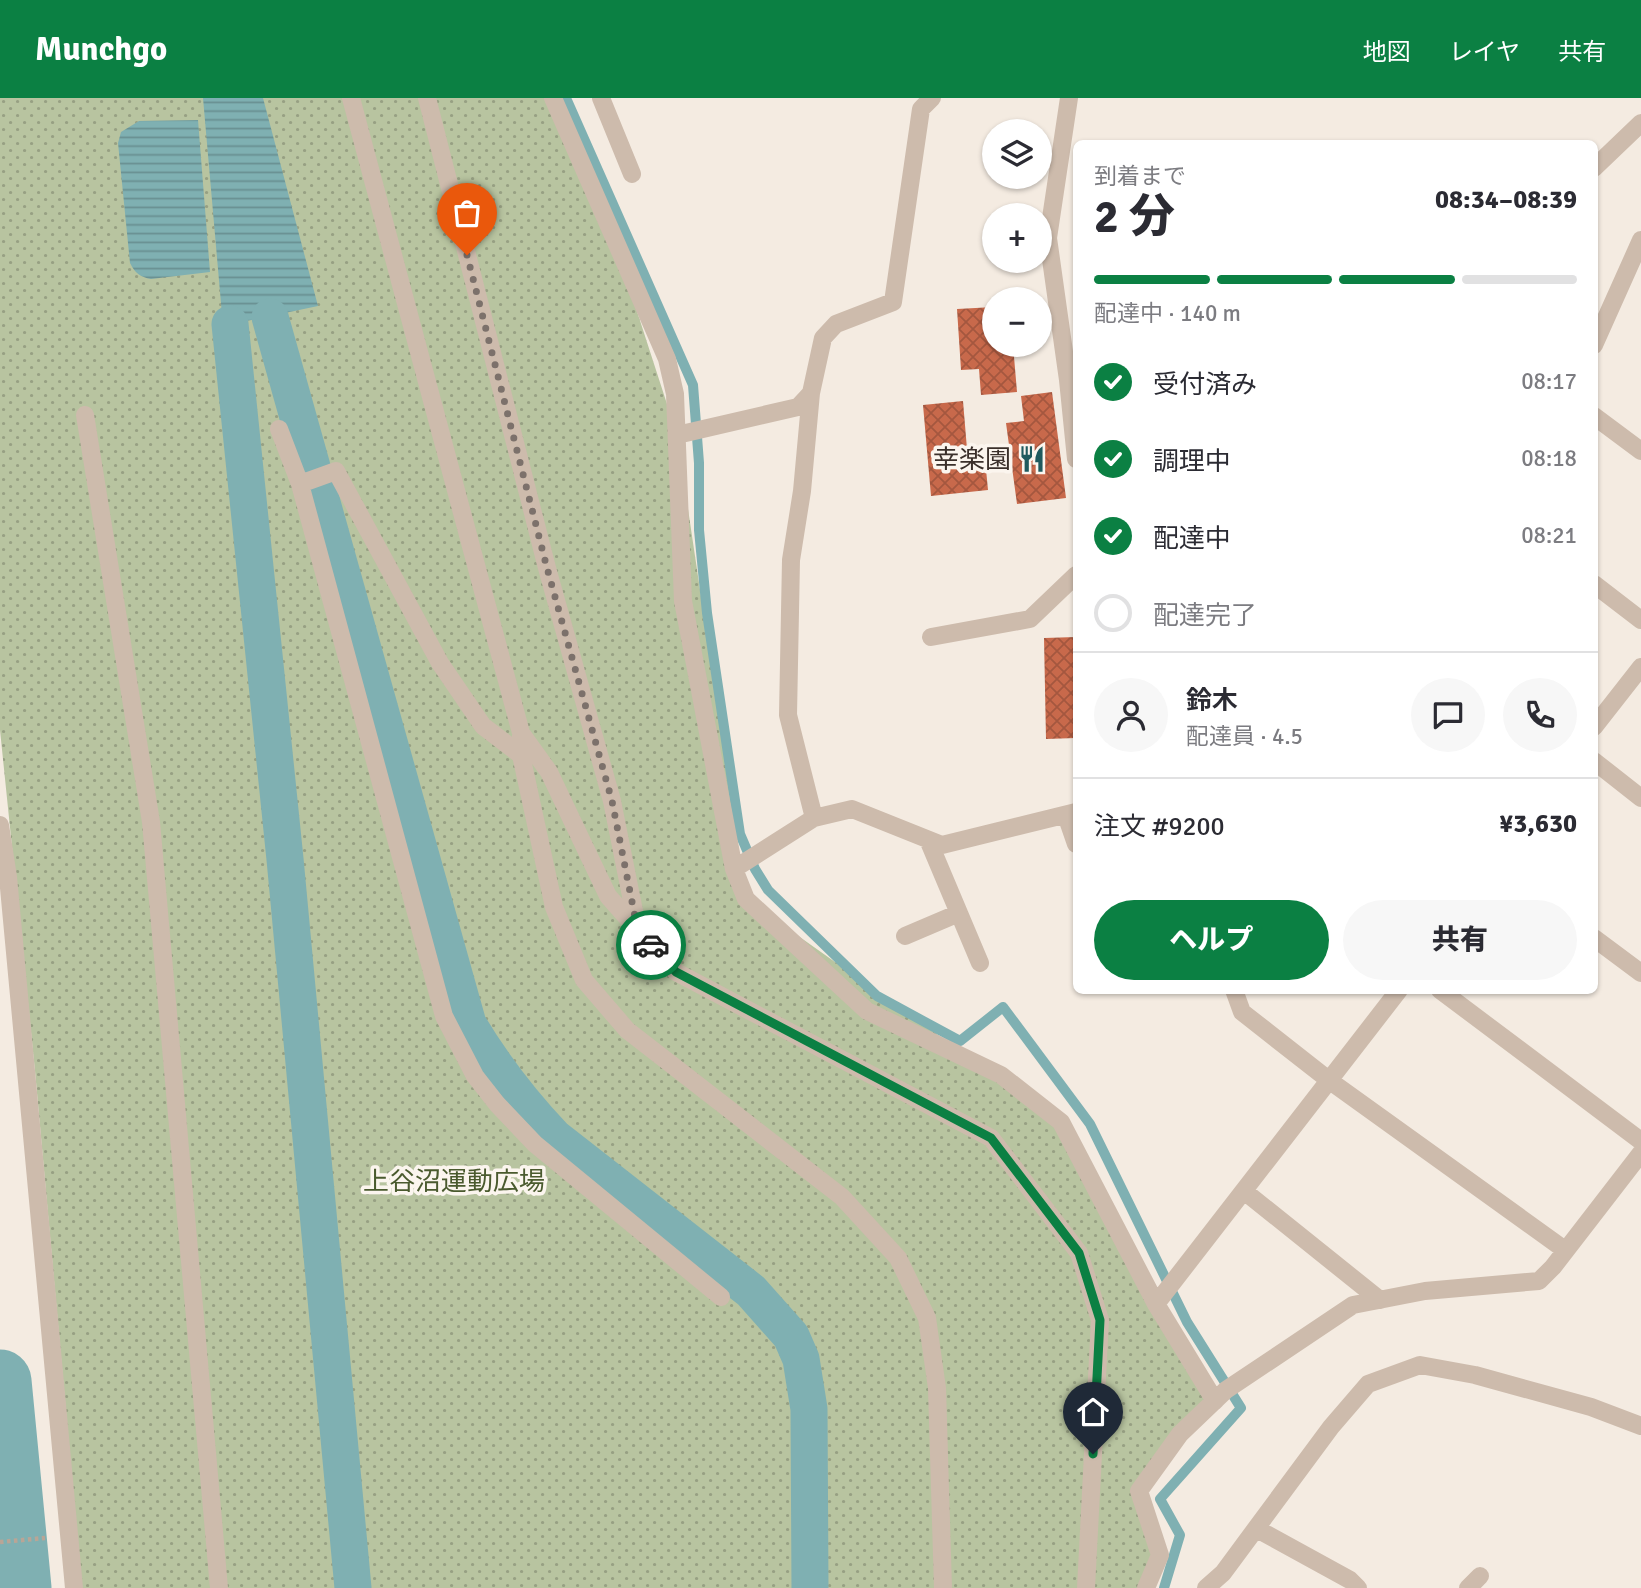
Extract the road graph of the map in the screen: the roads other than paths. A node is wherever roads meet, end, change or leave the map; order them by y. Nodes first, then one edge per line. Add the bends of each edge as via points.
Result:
1 (351, 98) edge
2 (426, 98) edge
3 (553, 98) edge
4 (601, 98) edge
5 (932, 98) edge
6 (1069, 98) edge
7 (1641, 123) edge
8 (1598, 164) edge
9 (632, 174) dead end
10 (1641, 240) edge
11 (1598, 336) edge
12 (1072, 377) edge
13 (811, 393) junction
14 (1073, 398) edge
15 (85, 415) dead end
16 (1598, 419) edge
17 (279, 429) dead end
18 (677, 435) junction
19 (1641, 451) edge
20 (300, 484) junction
21 (1073, 578) edge
22 (1598, 587) edge
23 (1641, 620) edge
24 (931, 637) dead end
25 (1641, 667) edge
26 (1598, 722) edge
27 (521, 733) junction
28 (521, 755) junction
29 (1598, 764) edge
30 (1641, 798) edge
31 (1071, 813) edge
32 (814, 818) junction
33 (0, 825) edge
34 (929, 842) junction
35 (734, 869) junction
36 (959, 913) junction
37 (638, 932) junction
38 (905, 936) dead end
39 (1598, 941) edge
40 (980, 963) dead end
41 (1641, 973) edge
42 (1235, 994) edge
43 (1396, 994) edge
44 (1445, 994) edge
45 (1330, 1081) junction
46 (1641, 1141) edge
47 (1641, 1153) edge
48 (1244, 1191) junction
49 (1565, 1250) junction
50 (721, 1297) dead end
51 (1380, 1300) junction
52 (1156, 1304) junction
53 (1215, 1401) junction
54 (1641, 1426) edge
55 (1256, 1529) junction
56 (74, 1588) edge
57 (219, 1588) edge
58 (943, 1588) edge
59 (1086, 1588) edge
60 (1146, 1588) edge
61 (1206, 1588) edge
62 (1358, 1588) edge

1 - 27 street
2 - 37 street via 612,801
3 - 18 street via 667,359
4 - 9 street
5 - 13 street via 921,109 893,302 836,324 822,338
6 - 12 street via 1048,238
7 - 8 street
10 - 11 street
12 - 14 street
13 - 18 street via 797,407
13 - 32 street via 791,560 788,715
15 - 57 street via 150,822
16 - 19 street
17 - 20 street
18 - 35 street via 683,601
20 - 28 street via 336,471 440,663 483,726
20 - 50 street via 444,1016 468,1064 535,1144
21 - 24 street via 1030,619
22 - 23 street
25 - 26 street
27 - 28 street
27 - 37 street via 549,772 608,896
28 - 58 street via 554,907 584,980 627,1030 842,1197 898,1258 927,1318 937,1388
29 - 30 street
31 - 34 street via 942,845
32 - 34 street via 852,809
32 - 35 street
33 - 56 street
34 - 36 street
35 - 52 street via 746,899 867,1011 1001,1076 1061,1122
36 - 38 street
36 - 40 street
37 - 59 street via 676,972 991,1138 1079,1253 1100,1320
39 - 41 street
42 - 45 street via 1242,1012
43 - 45 street
44 - 46 street
45 - 48 street
45 - 49 street
47 - 49 street
48 - 51 street
48 - 52 street
49 - 51 street via 1539,1282 1424,1291
51 - 53 street via 1353,1305
52 - 53 street
53 - 60 street via 1180,1434 1139,1491 1160,1555
54 - 55 street via 1475,1374 1420,1365 1368,1384
55 - 61 street
55 - 62 street

